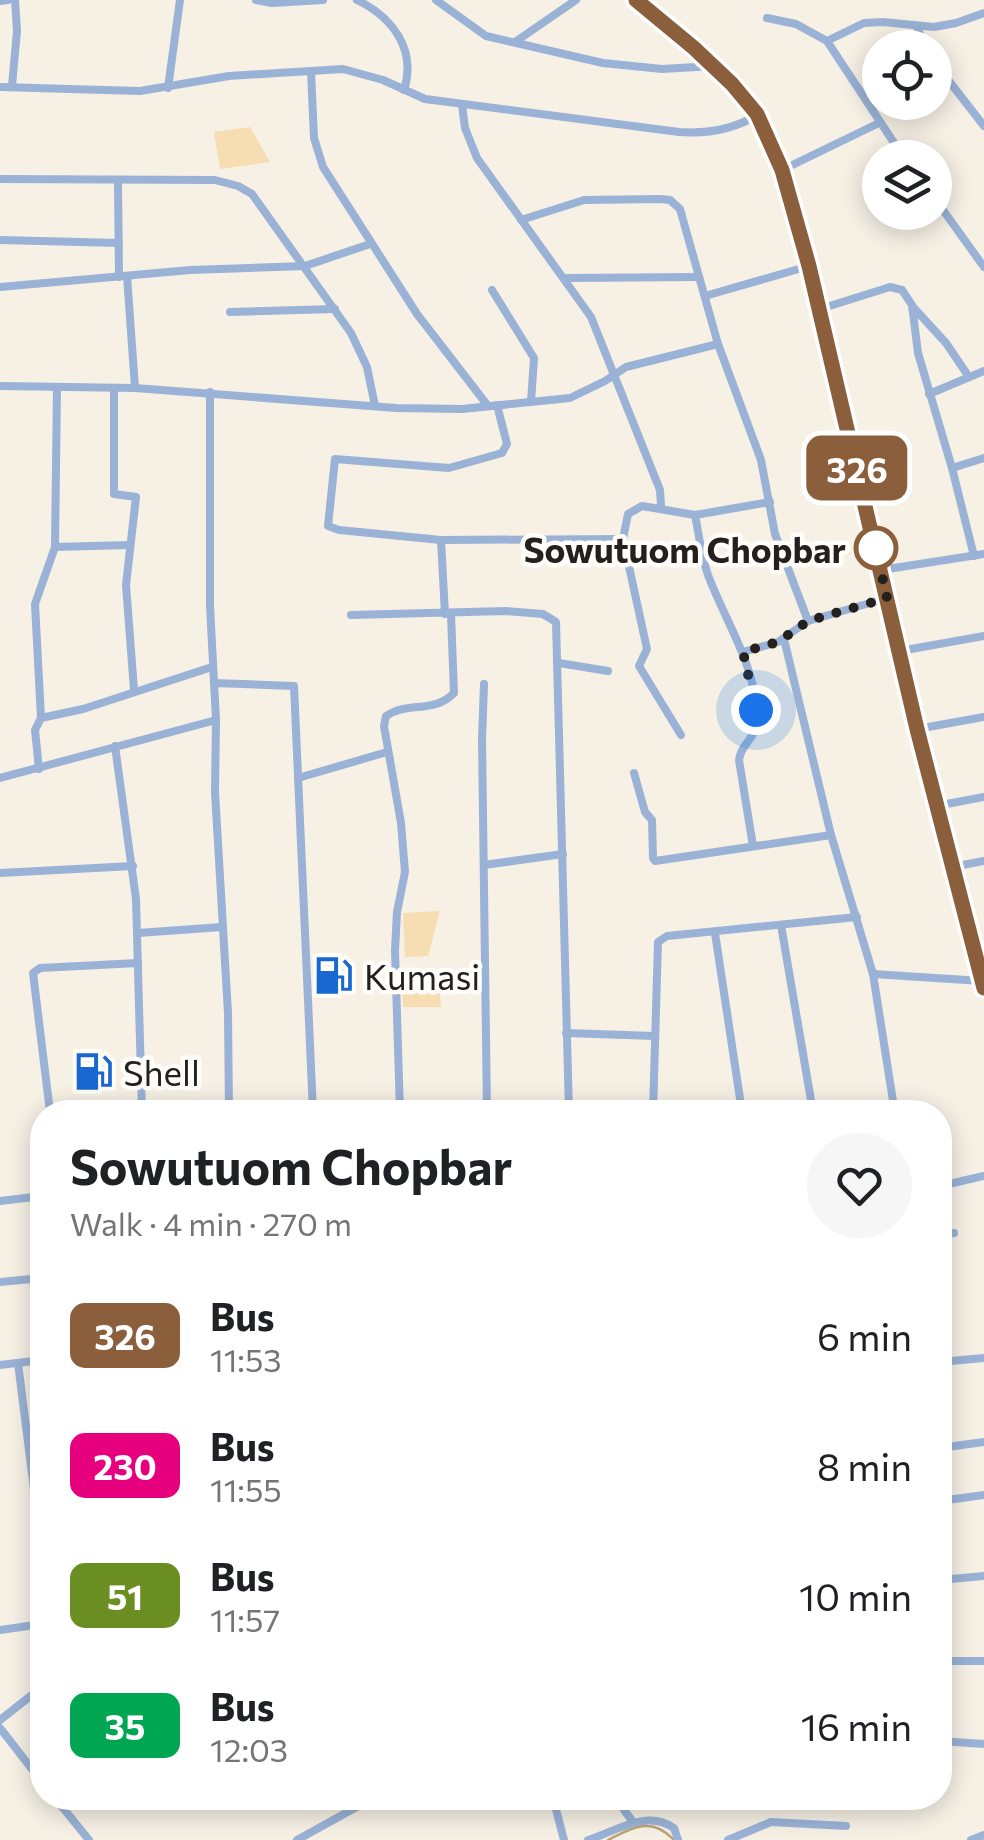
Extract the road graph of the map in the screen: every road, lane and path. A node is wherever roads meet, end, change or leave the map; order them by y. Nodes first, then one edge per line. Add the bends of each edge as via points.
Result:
1 (0, 0) edge
2 (11, 0) edge
3 (180, 0) edge
4 (256, 0) edge
5 (322, 0) edge
6 (357, 0) edge
7 (576, 0) edge
8 (636, 0) edge
9 (443, 2) edge
10 (984, 12) edge
11 (768, 18) dead end
12 (918, 27) junction
13 (919, 30) edge
14 (827, 41) junction
15 (515, 42) junction
16 (714, 66) junction
17 (310, 71) junction
18 (12, 86) junction
19 (952, 86) edge
20 (0, 87) edge
21 (168, 88) junction
22 (404, 90) junction
23 (462, 105) junction
24 (757, 114) junction
25 (879, 123) junction
26 (984, 126) edge
27 (891, 140) edge
28 (782, 170) junction
29 (0, 180) edge
30 (118, 181) junction
31 (522, 220) junction
32 (952, 222) edge
33 (0, 240) edge
34 (119, 242) junction
35 (370, 244) junction
36 (305, 266) junction
37 (809, 266) junction
38 (984, 267) edge
39 (123, 277) junction
40 (700, 277) junction
41 (564, 278) junction
42 (0, 287) edge
43 (492, 290) dead end
44 (704, 296) junction
45 (912, 305) junction
46 (820, 309) junction
47 (335, 310) junction
48 (230, 312) dead end
49 (718, 344) junction
50 (984, 371) edge
51 (614, 374) junction
52 (970, 378) junction
53 (0, 386) edge
54 (58, 387) junction
55 (114, 388) junction
56 (135, 388) junction
57 (210, 392) junction
58 (930, 394) junction
59 (531, 402) junction
60 (374, 406) junction
61 (492, 406) junction
62 (984, 458) edge
63 (952, 468) junction
64 (770, 502) junction
65 (661, 506) junction
66 (695, 514) junction
67 (623, 538) junction
68 (441, 540) junction
69 (55, 546) junction
70 (129, 546) junction
71 (979, 555) edge
72 (881, 570) junction
73 (887, 598) junction
74 (448, 614) junction
75 (351, 615) dead end
76 (808, 621) junction
77 (984, 636) edge
78 (784, 639) junction
79 (743, 652) junction
80 (900, 652) junction
81 (558, 662) junction
82 (212, 666) junction
83 (608, 671) dead end
84 (214, 682) junction
85 (484, 684) dead end
86 (134, 690) junction
87 (984, 716) edge
88 (41, 718) junction
89 (216, 720) junction
90 (917, 729) junction
91 (681, 736) dead end
92 (115, 746) junction
93 (388, 752) junction
94 (39, 769) junction
95 (634, 772) dead end
96 (0, 778) edge
97 (298, 778) junction
98 (984, 797) edge
99 (936, 806) junction
100 (831, 836) junction
101 (753, 846) junction
102 (564, 854) junction
103 (984, 861) edge
104 (484, 864) junction
105 (133, 866) junction
106 (952, 867) junction
107 (0, 873) edge
108 (857, 918) junction
109 (781, 925) junction
110 (222, 927) junction
111 (138, 933) junction
112 (715, 933) junction
113 (138, 963) junction
114 (872, 974) junction
115 (983, 984) edge
116 (566, 1032) junction
117 (656, 1036) junction
118 (49, 1100) edge
119 (142, 1100) edge
120 (229, 1100) edge
121 (312, 1100) edge
122 (400, 1100) edge
123 (487, 1100) edge
124 (568, 1100) edge
125 (653, 1100) edge
126 (740, 1100) edge
127 (811, 1100) edge
128 (893, 1100) dead end
129 (984, 1176) edge
130 (952, 1183) edge
131 (30, 1197) edge
132 (0, 1200) edge
133 (30, 1279) edge
134 (0, 1282) edge
135 (984, 1358) edge
136 (30, 1361) edge
137 (952, 1361) edge
138 (18, 1362) junction
139 (0, 1365) edge
140 (984, 1442) edge
141 (952, 1446) edge
142 (30, 1458) edge
143 (984, 1495) edge
144 (952, 1499) edge
145 (984, 1576) edge
146 (952, 1579) edge
147 (30, 1626) edge
148 (0, 1630) edge
149 (952, 1661) edge
150 (984, 1661) edge
151 (30, 1696) edge
152 (0, 1720) edge
153 (0, 1728) edge
154 (952, 1742) edge
155 (984, 1744) edge
156 (30, 1767) edge
157 (64, 1810) edge
158 (351, 1810) edge
159 (556, 1810) edge
160 (624, 1810) edge
161 (633, 1822) junction
162 (846, 1826) dead end
163 (984, 1835) edge
164 (88, 1840) edge
165 (297, 1840) edge
166 (564, 1840) edge
167 (588, 1840) edge
168 (678, 1840) edge
169 (728, 1840) edge
170 (972, 1840) edge

1 - 2 street
2 - 18 street via 17,31
3 - 21 street
4 - 5 street
6 - 22 street via 381,14 401,38 408,65
7 - 15 street
8 - 16 main road
9 - 15 street via 486,36
10 - 12 street via 945,26
11 - 14 street
12 - 13 street
12 - 14 street via 864,24
14 - 25 street
15 - 16 street via 623,66
16 - 24 main road
17 - 21 street
17 - 22 street via 343,69
17 - 35 street via 317,153
18 - 20 street
18 - 21 street
19 - 26 street
22 - 23 street
23 - 24 street via 698,133 730,128
23 - 31 street via 477,158
24 - 28 main road
25 - 27 street
25 - 28 street
28 - 37 main road
29 - 30 street
30 - 34 street
30 - 36 street via 238,186 260,202
31 - 40 street via 584,200 670,200 683,215
31 - 41 street
32 - 38 street
33 - 34 street
34 - 39 street
35 - 36 street
35 - 61 street
36 - 39 street
36 - 47 street
37 - 44 street
37 - 46 main road
39 - 42 street
39 - 56 street
40 - 41 street
40 - 44 street
41 - 51 street via 592,316
43 - 59 street via 534,358
44 - 49 street
45 - 46 street via 902,290 884,288
45 - 52 street
45 - 58 street
46 - 72 main road
47 - 48 street
47 - 60 street via 359,347
49 - 51 street
49 - 64 street
50 - 52 street
51 - 59 street via 570,398
51 - 65 street
52 - 58 street
53 - 54 street
54 - 55 street
54 - 69 street
55 - 56 street
55 - 70 street via 114,494 136,497
56 - 57 street
57 - 60 street
57 - 82 street
58 - 63 street
59 - 61 street
60 - 61 street
61 - 68 street via 507,444 502,453 449,468 333,461 327,521 332,529
62 - 63 street
63 - 71 street
64 - 66 street
64 - 76 street
65 - 66 street
65 - 67 street via 630,510
66 - 79 street via 709,576
67 - 68 street
67 - 91 street via 647,649 639,666
68 - 74 street
69 - 70 street
69 - 88 street via 34,604
70 - 86 street
71 - 72 street
72 - 73 main road
73 - 76 street
73 - 80 main road
74 - 75 street
74 - 81 street via 549,616 556,622
74 - 93 street via 454,693 440,704 386,716
76 - 78 street
77 - 80 street
78 - 79 street
78 - 100 street
79 - 101 street via 756,717 739,760
80 - 90 main road
81 - 83 street
81 - 102 street
82 - 84 street
82 - 86 street
84 - 89 street
84 - 97 street via 294,686
85 - 104 street
86 - 88 street
87 - 90 street
88 - 94 street via 35,730
89 - 92 street
89 - 110 street
90 - 99 main road
92 - 94 street
92 - 105 street
93 - 97 street
93 - 122 street via 405,872 395,950
94 - 96 street
95 - 101 street via 652,820 655,861
97 - 121 street
98 - 99 street
99 - 106 main road
100 - 101 street
100 - 108 street
102 - 104 street
102 - 116 street
103 - 106 street
104 - 123 street
105 - 107 street
105 - 111 street
106 - 115 main road
108 - 109 street
108 - 114 street
109 - 112 street
109 - 127 street
110 - 111 street
110 - 120 street
111 - 113 street
112 - 117 street via 658,942
112 - 126 street
113 - 118 street via 33,973
113 - 119 street
114 - 115 street
114 - 128 street
116 - 117 street
116 - 124 street
117 - 125 street
129 - 130 street
131 - 132 street
133 - 134 street
135 - 137 street
136 - 138 street
138 - 139 street
138 - 142 street
140 - 141 street
143 - 144 street
145 - 146 street
147 - 148 street
149 - 150 street
151 - 152 street
153 - 156 street
154 - 155 street
157 - 164 street
158 - 165 street
159 - 166 street
160 - 161 street
161 - 167 street
161 - 168 street via 665,1822
162 - 169 street via 771,1822
163 - 170 street

